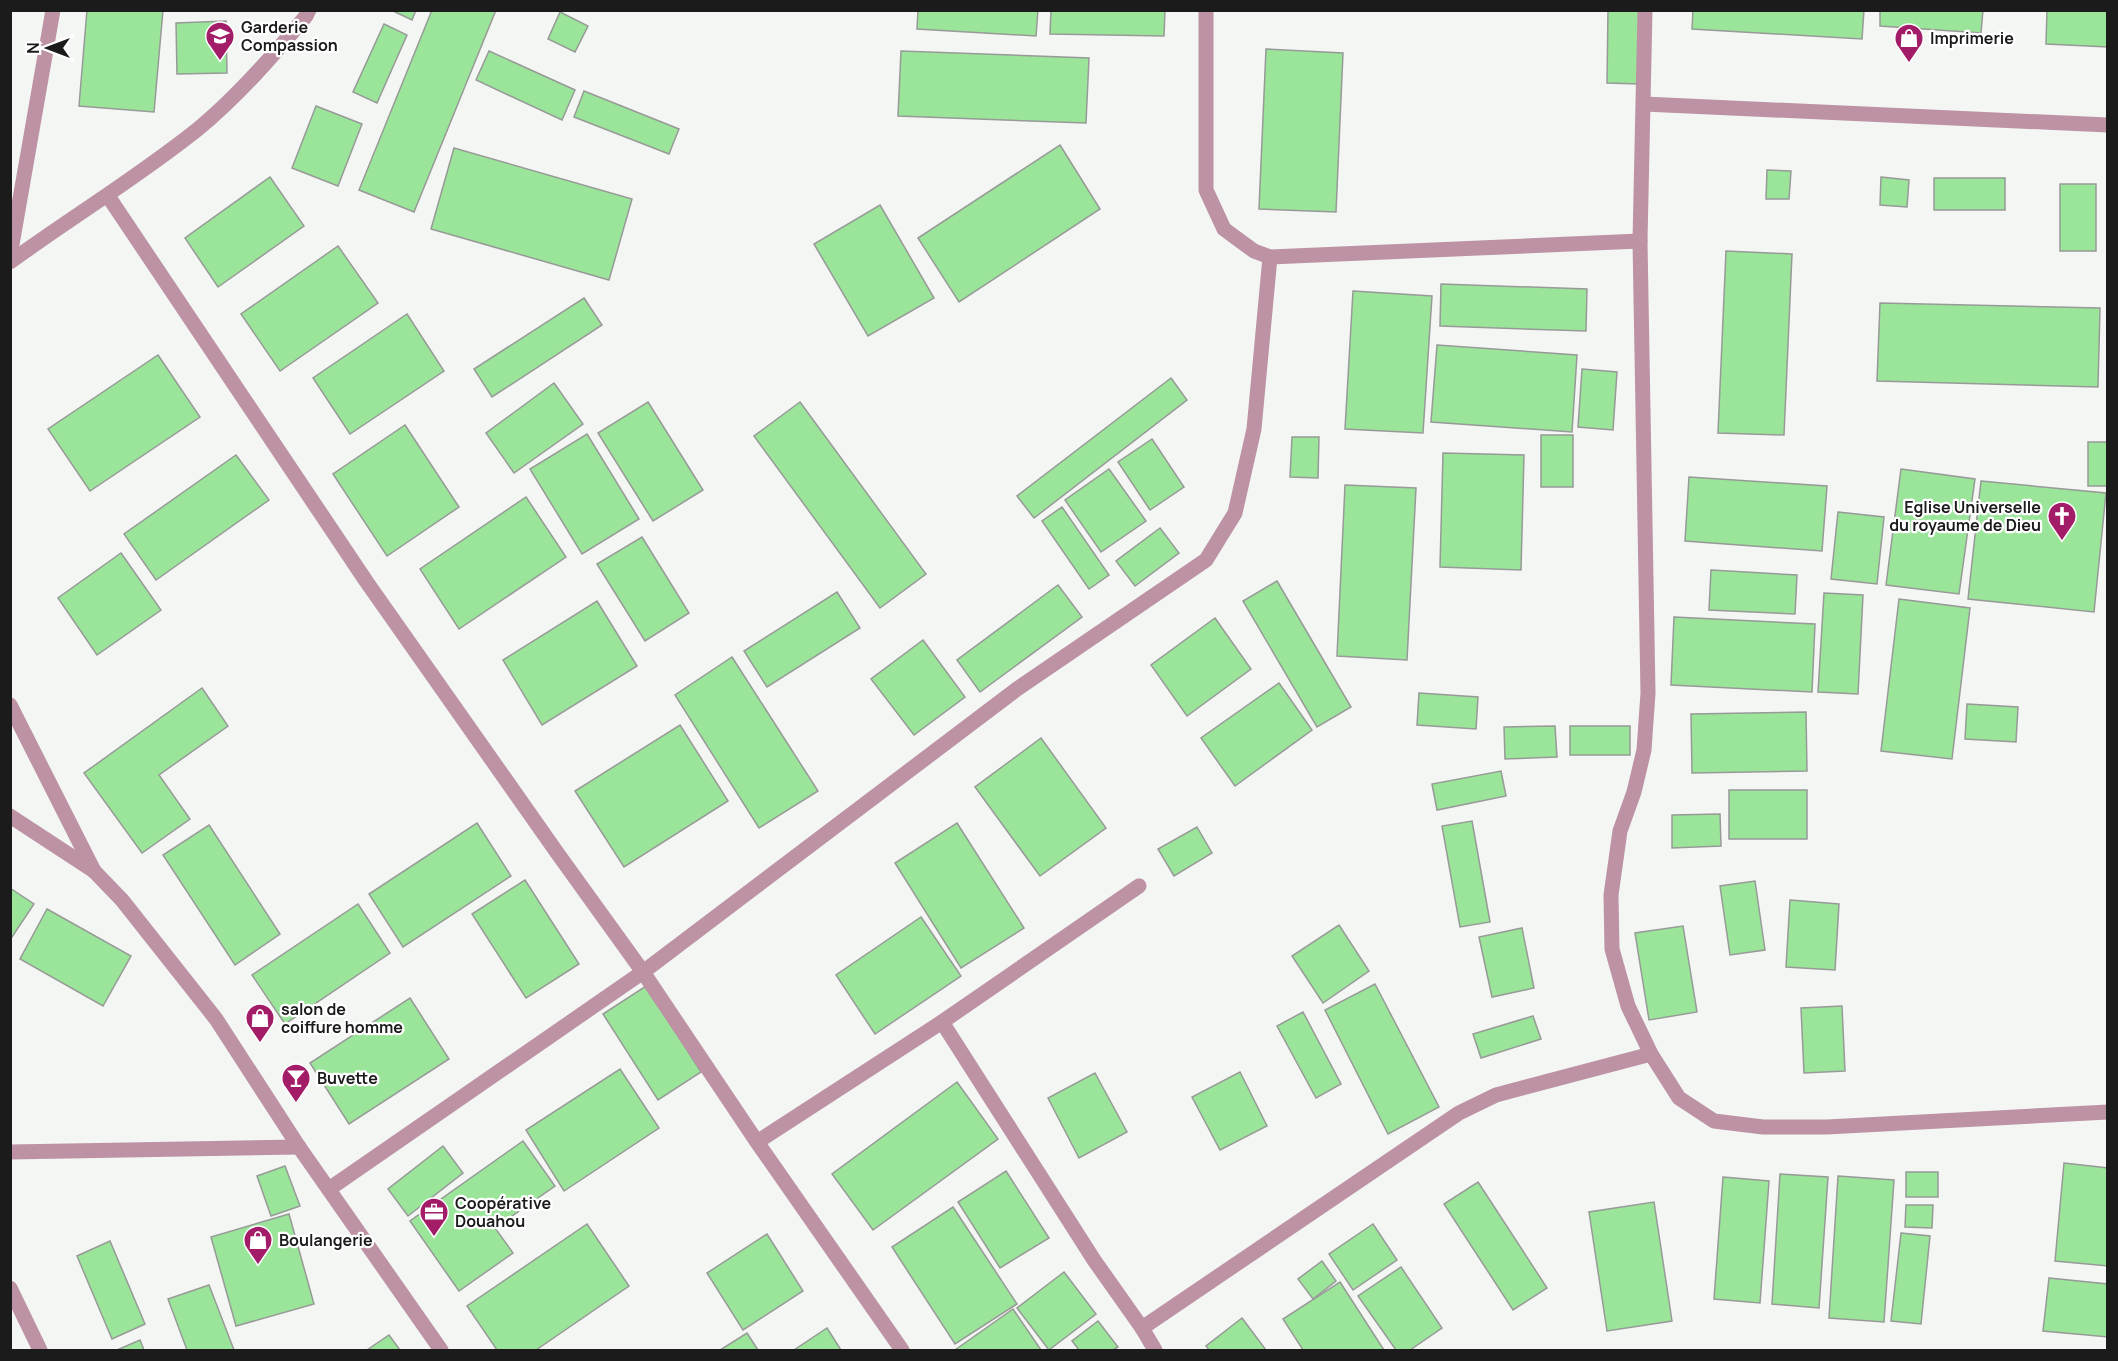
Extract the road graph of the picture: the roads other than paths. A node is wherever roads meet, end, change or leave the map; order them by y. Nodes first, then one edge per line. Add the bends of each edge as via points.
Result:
1 (53, 10) edge
2 (309, 10) edge
3 (1206, 10) edge
4 (1646, 10) edge
5 (1644, 104) junction
6 (2108, 125) edge
7 (108, 196) junction
8 (1640, 241) junction
9 (10, 256) edge
10 (1270, 257) junction
11 (10, 262) edge
12 (10, 705) edge
13 (10, 816) edge
14 (94, 872) junction
15 (1139, 885) dead end
16 (643, 972) junction
17 (942, 1022) junction
18 (1651, 1054) junction
19 (2108, 1112) edge
20 (757, 1142) junction
21 (299, 1147) junction
22 (10, 1152) edge
23 (329, 1189) junction
24 (10, 1288) edge
25 (1142, 1328) junction
26 (40, 1350) edge
27 (441, 1350) edge
28 (902, 1350) edge
29 (1155, 1350) edge

1 - 9 street
2 - 7 street via 269,61 199,128
3 - 10 street via 1206,190 1224,229 1254,251
4 - 5 street
5 - 6 street
5 - 8 street
7 - 11 street
7 - 16 street via 366,581
8 - 10 street
8 - 18 street via 1648,693 1644,750 1620,831 1611,905 1612,949 1628,1006
10 - 16 street via 1252,439 1235,513 1206,560 1017,689
12 - 14 street
13 - 14 street
14 - 21 street via 122,900 216,1019
15 - 17 street
16 - 20 street
16 - 23 street
17 - 20 street
17 - 25 street
18 - 19 street via 1679,1098 1714,1121 1763,1127 1827,1127
18 - 25 street via 1496,1095 1459,1113
20 - 28 street
21 - 22 street
21 - 23 street
23 - 27 street
24 - 26 street
25 - 29 street

